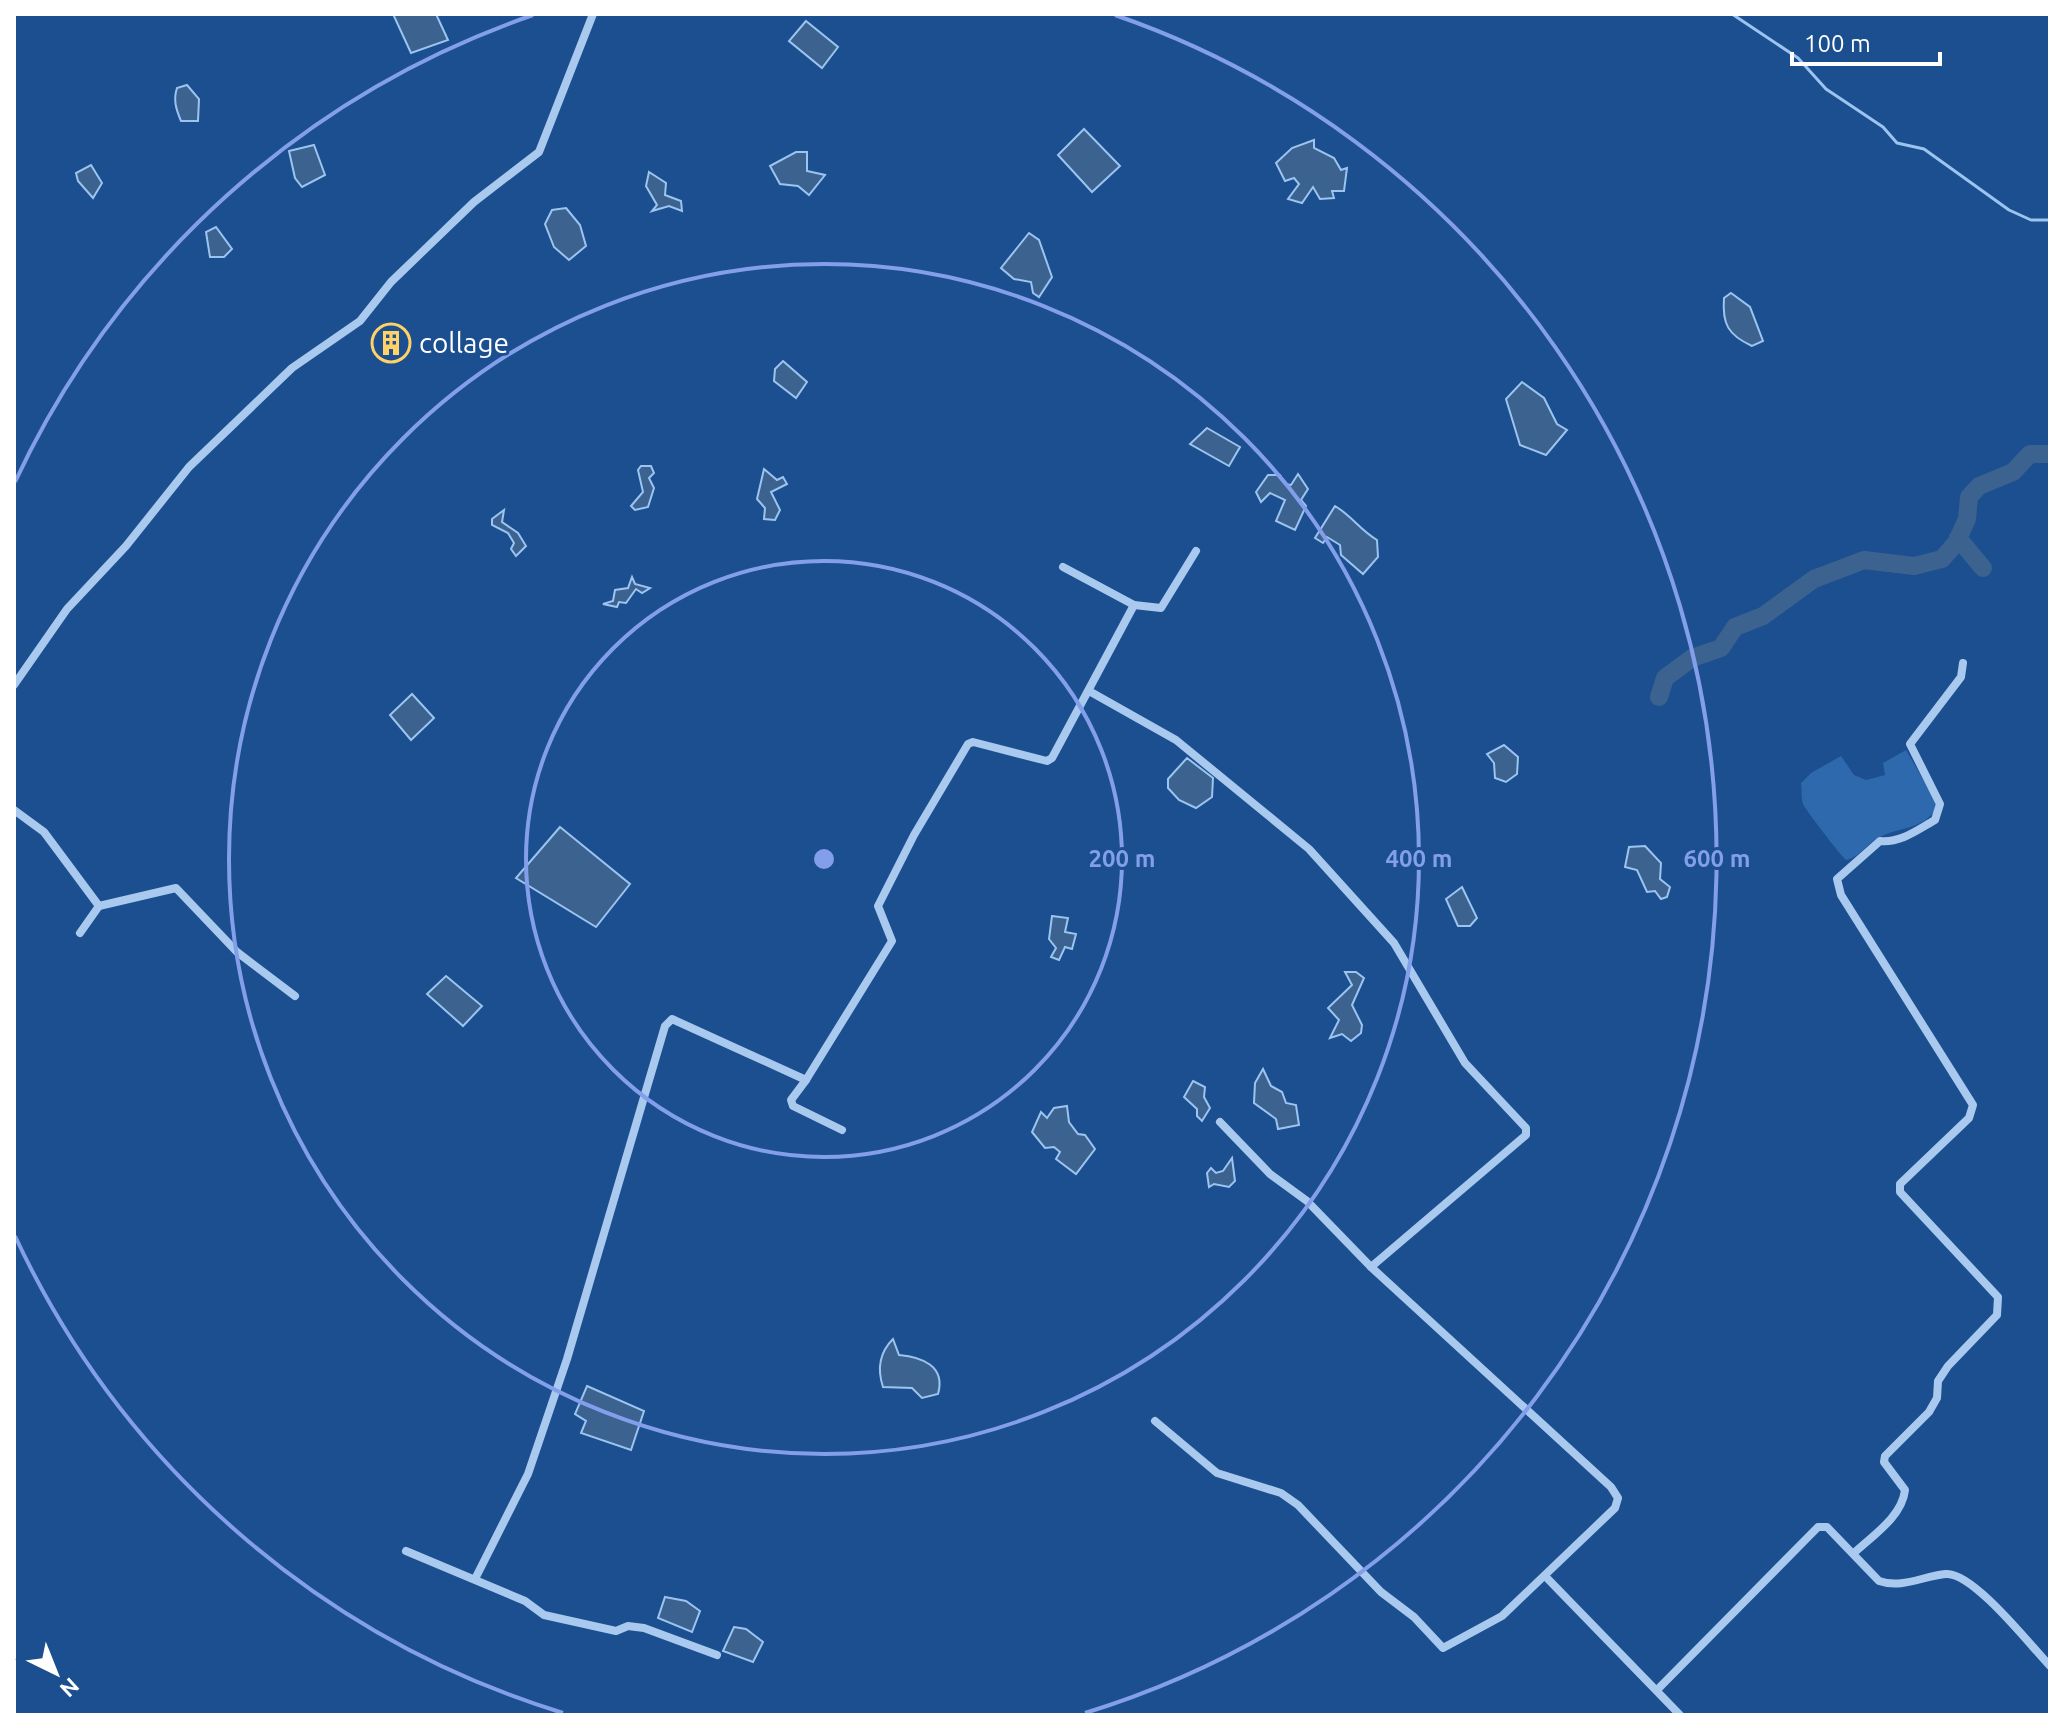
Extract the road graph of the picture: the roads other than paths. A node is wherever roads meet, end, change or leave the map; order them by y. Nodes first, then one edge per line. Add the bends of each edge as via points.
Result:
1 (593, 14) edge
2 (1196, 551) dead end
3 (1063, 567) dead end
4 (1134, 605) junction
5 (1963, 663) dead end
6 (14, 685) edge
7 (1089, 691) junction
8 (14, 810) edge
9 (99, 906) junction
10 (80, 933) dead end
11 (295, 996) dead end
12 (806, 1080) junction
13 (1220, 1122) dead end
14 (842, 1130) dead end
15 (1371, 1267) junction
16 (1155, 1421) dead end
17 (406, 1551) dead end
18 (1854, 1553) junction
19 (1545, 1576) junction
20 (475, 1579) junction
21 (717, 1655) dead end
22 (2050, 1666) edge
23 (1657, 1690) junction
24 (1680, 1715) edge

1 - 6 street via 539,152 474,202 391,282 360,321 292,368 189,467 67,609
2 - 4 street via 1163,607
3 - 4 street
4 - 7 street
5 - 18 street via 1961,677 1910,744 1940,804 1935,820 1902,839 1880,841 1837,879 1841,895 1973,1105 1969,1118 1900,1184 1900,1192 1998,1297 2000,1306 1938,1381 1929,1412 1885,1456 1905,1490 1904,1500
7 - 12 street via 1047,761 968,744 878,906 892,941
7 - 15 street via 1176,740 1309,849 1394,943 1465,1063 1526,1128 1522,1142
8 - 9 street via 44,832
9 - 10 street
9 - 11 street via 176,888 237,952
12 - 14 street via 791,1100 793,1106
12 - 20 street via 672,1019 665,1026 533,1459
13 - 15 street
15 - 19 street via 1618,1498 1615,1508
16 - 19 street via 1217,1473 1281,1493 1298,1505 1443,1648 1502,1616
17 - 20 street
18 - 22 street via 1879,1581 1889,1584 1948,1574 1969,1580
18 - 23 street via 1827,1527 1818,1527
19 - 23 street
20 - 21 street via 544,1615 616,1631 644,1628
23 - 24 street

